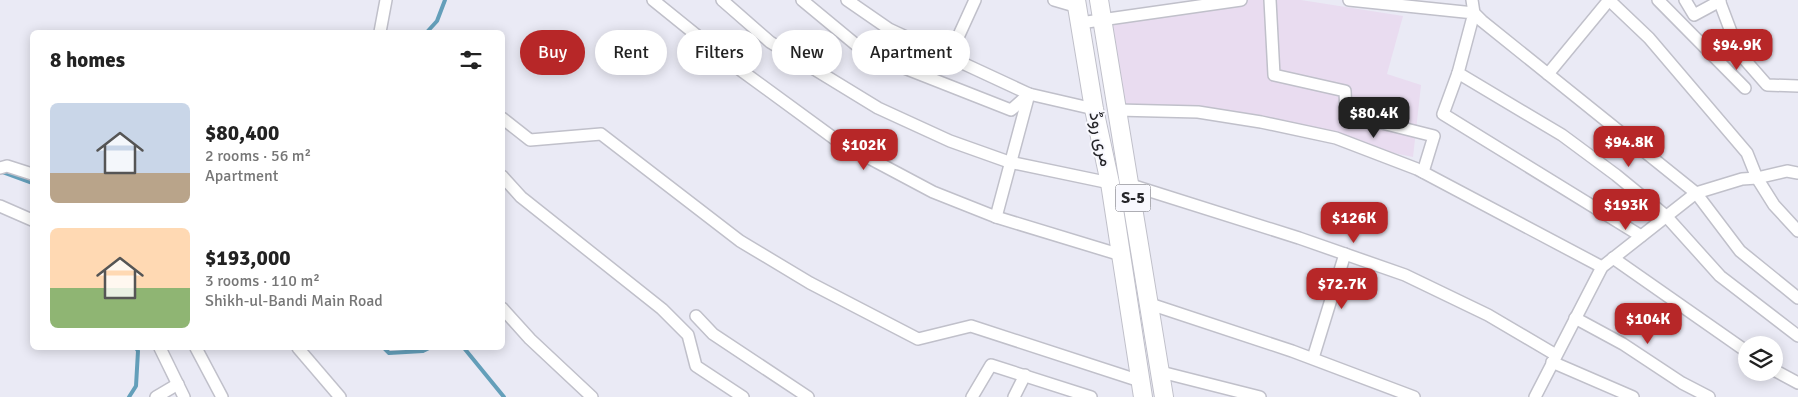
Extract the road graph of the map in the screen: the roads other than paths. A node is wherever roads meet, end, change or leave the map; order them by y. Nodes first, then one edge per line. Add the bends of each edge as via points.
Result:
1 (386, 0) edge
2 (653, 0) edge
3 (722, 0) edge
4 (802, 0) edge
5 (847, 0) edge
6 (976, 0) edge
7 (1054, 0) edge
8 (1099, 0) edge
9 (1241, 0) edge
10 (1270, 0) edge
11 (1349, 0) edge
12 (1472, 0) edge
13 (1609, 0) edge
14 (1658, 0) edge
15 (1685, 0) edge
16 (1720, 0) edge
17 (1078, 10) edge
18 (1474, 13) junction
19 (1102, 19) junction
20 (380, 30) edge
21 (890, 30) edge
22 (962, 30) edge
23 (970, 66) edge
24 (1458, 73) junction
25 (1548, 74) junction
26 (1798, 86) edge
27 (1745, 88) dead end
28 (1029, 94) junction
29 (1094, 109) junction
30 (1117, 110) junction
31 (505, 120) edge
32 (1009, 162) junction
33 (0, 168) edge
34 (1423, 172) junction
35 (30, 173) edge
36 (1798, 173) edge
37 (1757, 178) junction
38 (505, 179) edge
39 (1110, 184) junction
40 (1131, 185) junction
41 (1696, 193) junction
42 (0, 206) edge
43 (1666, 216) junction
44 (996, 217) junction
45 (30, 219) edge
46 (1798, 231) edge
47 (1641, 236) junction
48 (1345, 254) junction
49 (1121, 255) junction
50 (1613, 258) junction
51 (1602, 267) junction
52 (1798, 298) edge
53 (1150, 304) junction
54 (505, 311) edge
55 (696, 316) dead end
56 (1575, 318) junction
57 (1798, 336) edge
58 (1738, 345) edge
59 (161, 350) edge
60 (197, 350) edge
61 (300, 350) edge
62 (1314, 358) junction
63 (1554, 358) junction
64 (1160, 372) junction
65 (1025, 375) junction
66 (1783, 375) edge
67 (1798, 383) edge
68 (178, 384) junction
69 (1141, 389) edge
70 (1070, 394) edge
71 (156, 397) edge
72 (184, 397) edge
73 (222, 397) edge
74 (340, 397) edge
75 (592, 397) edge
76 (743, 397) edge
77 (808, 397) edge
78 (972, 397) edge
79 (1014, 397) edge
80 (1091, 397) edge
81 (1164, 397) edge
82 (1260, 397) edge
83 (1414, 397) edge
84 (1535, 397) edge
85 (1633, 397) edge
86 (1709, 397) edge

1 - 20 street
2 - 44 street via 731,63 839,142 933,192
3 - 32 street via 770,42 878,108 950,141
4 - 28 street via 866,53 1011,110
5 - 21 street
6 - 22 street
7 - 17 street
8 - 19 main road, مری روڈ / S-5
9 - 19 street
10 - 34 street via 1274,75 1345,91 1346,114 1434,136
11 - 18 street
12 - 18 street
13 - 25 street
13 - 37 street via 1648,38 1747,153
14 - 27 street
15 - 16 street via 1694,15
16 - 26 street via 1739,53 1768,85
17 - 19 street
17 - 29 main road, مری روڈ / S-5
18 - 24 street
18 - 25 street
19 - 30 main road, مری روڈ / S-5
23 - 28 street
24 - 43 street via 1562,135
24 - 47 street via 1443,114
25 - 41 street
28 - 29 street
28 - 32 street
29 - 39 main road, مری روڈ / S-5
30 - 34 street via 1198,112 1261,122 1336,138
30 - 40 main road, مری روڈ / S-5
31 - 69 street via 530,140 601,134 740,241 810,283 918,339 970,326
32 - 39 street
32 - 44 street
33 - 35 street via 7,166
34 - 51 street
36 - 37 street
37 - 41 street via 1742,179
37 - 46 street via 1774,205
38 - 76 street via 521,197 662,309 688,335 696,366
39 - 49 main road, مری روڈ / S-5
40 - 48 street
40 - 53 main road, مری روڈ / S-5
41 - 43 street
41 - 52 street via 1740,251
42 - 45 street
43 - 47 street
43 - 57 street via 1720,276
44 - 49 street
47 - 50 street
48 - 62 street
48 - 63 street via 1413,279 1488,315
49 - 69 main road, مری روڈ / S-5
50 - 51 street
50 - 58 street
51 - 56 street
53 - 62 street
53 - 64 main road, مری روڈ / S-5
54 - 75 street
55 - 77 street via 713,334
56 - 63 street
56 - 86 street
59 - 68 street
60 - 73 street
61 - 74 street
62 - 83 street
63 - 84 street
63 - 85 street
64 - 81 main road, مری روڈ / S-5
64 - 82 street
65 - 70 street
65 - 78 street via 992,365
65 - 79 street
66 - 67 street
68 - 71 street
68 - 72 street
70 - 80 street

